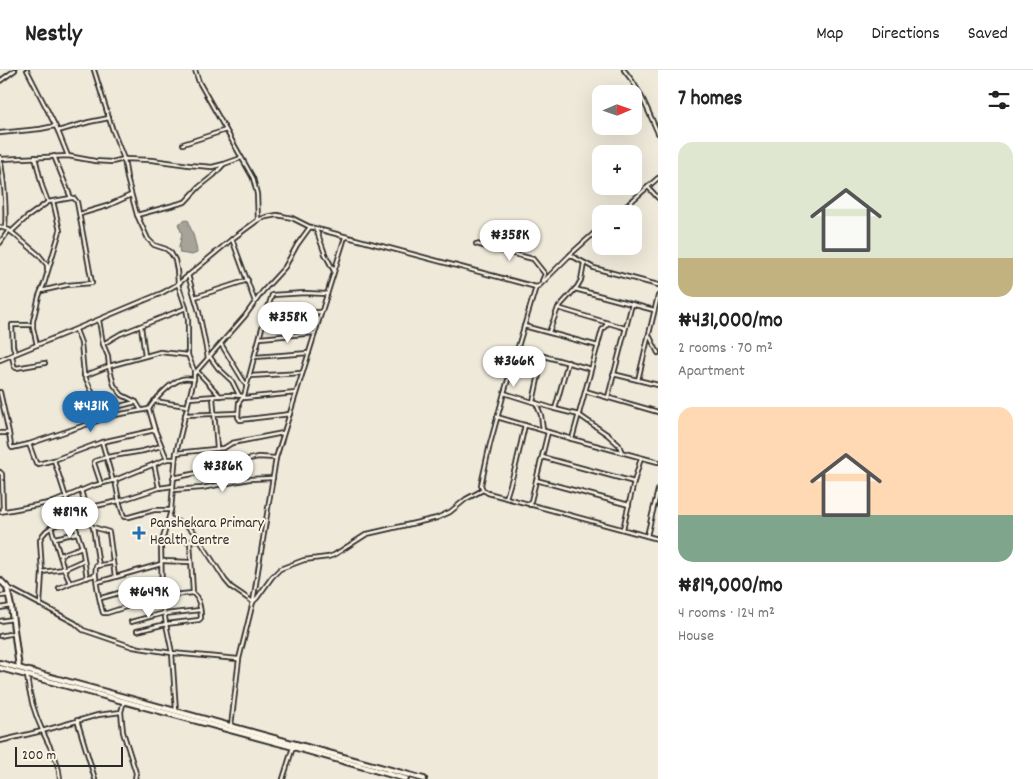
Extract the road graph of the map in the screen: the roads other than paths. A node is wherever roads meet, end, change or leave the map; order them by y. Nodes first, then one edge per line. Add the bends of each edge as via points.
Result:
1 (15, 70) edge
2 (27, 70) edge
3 (94, 70) edge
4 (195, 70) edge
5 (624, 70) edge
6 (0, 81) edge
7 (109, 118) junction
8 (55, 126) junction
9 (226, 130) junction
10 (58, 132) junction
11 (658, 132) edge
12 (0, 133) edge
13 (183, 144) dead end
14 (54, 156) junction
15 (68, 156) junction
16 (34, 157) junction
17 (0, 158) edge
18 (241, 158) junction
19 (124, 159) junction
20 (224, 164) junction
21 (1, 178) edge
22 (658, 178) edge
23 (648, 187) junction
24 (131, 195) junction
25 (71, 198) junction
26 (658, 198) edge
27 (54, 201) junction
28 (48, 202) junction
29 (627, 205) edge
30 (80, 214) junction
31 (136, 215) junction
32 (258, 220) junction
33 (0, 227) edge
34 (310, 227) junction
35 (316, 229) junction
36 (8, 230) junction
37 (592, 236) edge
38 (345, 237) junction
39 (232, 240) junction
40 (0, 243) edge
41 (476, 244) dead end
42 (570, 255) junction
43 (584, 263) junction
44 (47, 271) junction
45 (334, 272) junction
46 (188, 275) junction
47 (248, 280) junction
48 (178, 284) junction
49 (540, 285) junction
50 (658, 285) edge
51 (536, 287) junction
52 (575, 289) junction
53 (41, 291) junction
54 (327, 294) junction
55 (658, 296) edge
56 (195, 297) junction
57 (255, 302) junction
58 (632, 304) junction
59 (186, 308) junction
60 (558, 308) junction
61 (654, 310) junction
62 (322, 312) junction
63 (266, 314) junction
64 (99, 320) junction
65 (608, 323) junction
66 (33, 325) junction
67 (141, 326) junction
68 (524, 326) junction
69 (625, 328) junction
70 (76, 330) junction
71 (549, 332) junction
72 (315, 333) junction
73 (648, 334) junction
74 (260, 338) junction
75 (103, 344) junction
76 (221, 344) junction
77 (37, 345) junction
78 (598, 346) junction
79 (518, 349) junction
80 (308, 353) junction
81 (658, 353) edge
82 (14, 354) junction
83 (188, 355) junction
84 (144, 356) junction
85 (543, 356) junction
86 (209, 357) junction
87 (255, 357) junction
88 (0, 360) edge
89 (568, 362) junction
90 (45, 363) dead end
91 (109, 366) junction
92 (591, 369) junction
93 (196, 372) junction
94 (302, 373) junction
95 (614, 374) junction
96 (84, 376) junction
97 (250, 376) junction
98 (194, 379) junction
99 (638, 380) junction
100 (658, 385) edge
101 (247, 386) junction
102 (585, 391) junction
103 (0, 392) edge
104 (296, 393) junction
105 (504, 393) junction
106 (220, 396) junction
107 (239, 396) junction
108 (213, 397) junction
109 (244, 397) junction
110 (608, 397) junction
111 (189, 398) junction
112 (154, 401) junction
113 (136, 402) junction
114 (534, 403) junction
115 (187, 406) junction
116 (150, 408) junction
117 (555, 409) junction
118 (141, 410) junction
119 (658, 412) edge
120 (238, 413) junction
121 (214, 414) junction
122 (290, 414) junction
123 (185, 415) junction
124 (580, 415) junction
125 (498, 417) junction
126 (525, 425) junction
127 (154, 430) junction
128 (543, 430) junction
129 (548, 432) junction
130 (0, 433) edge
131 (9, 433) junction
132 (283, 433) junction
133 (572, 439) junction
134 (102, 442) junction
135 (29, 444) junction
136 (161, 446) junction
137 (217, 449) junction
138 (176, 453) junction
139 (622, 453) junction
140 (107, 457) junction
141 (542, 457) junction
142 (276, 458) junction
143 (641, 458) junction
144 (168, 459) junction
145 (175, 459) junction
146 (54, 460) junction
147 (658, 462) edge
148 (154, 464) junction
149 (0, 472) edge
150 (173, 478) junction
151 (273, 478) junction
152 (114, 480) junction
153 (536, 480) junction
154 (634, 482) junction
155 (101, 484) junction
156 (160, 488) junction
157 (173, 488) junction
158 (81, 490) junction
159 (483, 490) junction
160 (658, 490) edge
161 (65, 497) junction
162 (506, 498) junction
163 (119, 501) junction
164 (530, 505) junction
165 (629, 505) junction
166 (86, 508) junction
167 (171, 510) junction
168 (1, 511) edge
169 (88, 518) junction
170 (169, 518) junction
171 (74, 520) junction
172 (51, 527) junction
173 (93, 528) junction
174 (623, 530) junction
175 (77, 533) junction
176 (647, 536) junction
177 (55, 538) junction
178 (658, 539) edge
179 (162, 540) junction
180 (190, 541) junction
181 (202, 541) junction
182 (82, 547) junction
183 (60, 555) junction
184 (84, 560) junction
185 (190, 562) junction
186 (112, 563) junction
187 (161, 563) junction
188 (99, 566) junction
189 (64, 569) junction
190 (42, 572) junction
191 (95, 575) junction
192 (115, 577) junction
193 (87, 578) junction
194 (0, 580) edge
195 (162, 581) junction
196 (97, 582) junction
197 (70, 583) junction
198 (7, 587) junction
199 (59, 588) dead end
200 (125, 591) junction
201 (193, 593) junction
202 (9, 594) junction
203 (0, 596) edge
204 (162, 596) junction
205 (100, 598) junction
206 (253, 602) junction
207 (40, 605) junction
208 (132, 605) junction
209 (11, 606) junction
210 (0, 608) edge
211 (200, 610) junction
212 (164, 614) junction
213 (13, 619) junction
214 (0, 621) edge
215 (131, 622) dead end
216 (166, 624) junction
217 (138, 631) dead end
218 (14, 633) junction
219 (0, 636) edge
220 (172, 653) junction
221 (239, 659) junction
222 (0, 663) edge
223 (0, 668) edge
224 (19, 668) junction
225 (27, 674) junction
226 (124, 701) junction
227 (176, 711) junction
228 (121, 712) junction
229 (77, 720) junction
230 (231, 726) junction
231 (42, 731) junction
232 (252, 734) junction
233 (0, 741) edge
234 (293, 747) junction
235 (60, 779) edge
236 (95, 779) edge
237 (134, 779) edge
238 (283, 779) edge
239 (406, 779) edge
240 (424, 779) edge

1 - 6 street
2 - 8 street
3 - 7 street
4 - 9 street
5 - 11 street via 638,88
7 - 10 street
7 - 19 street
8 - 10 street
8 - 12 street
9 - 13 street
9 - 18 street
10 - 15 street
14 - 15 street
14 - 16 street
14 - 25 street
15 - 19 street via 106,162
16 - 17 street
16 - 28 street
17 - 21 street
18 - 20 street
18 - 32 street via 256,186
19 - 20 street via 196,166
19 - 24 street
20 - 31 street via 185,202
21 - 36 street
22 - 23 street
23 - 26 street
23 - 29 street
24 - 30 street
24 - 31 street
25 - 27 street
25 - 30 street via 76,200
27 - 28 street
27 - 44 street via 60,231
28 - 36 street
30 - 53 street via 92,283
31 - 48 street via 148,239 171,253
32 - 34 street via 277,215
32 - 39 street
33 - 36 street
34 - 35 street
34 - 57 street via 285,266
35 - 38 street
35 - 45 street
36 - 40 street
36 - 44 street via 39,255
37 - 42 street
38 - 45 street
38 - 51 street
39 - 46 street
39 - 47 street
41 - 49 street via 533,259 545,274
42 - 43 street
42 - 49 street
43 - 50 street
43 - 52 street via 581,280
44 - 53 street
45 - 54 street
46 - 48 street
46 - 56 street
47 - 56 street
47 - 57 street
48 - 59 street
48 - 64 street
49 - 51 street
51 - 68 street
52 - 58 street
52 - 60 street
53 - 66 street
54 - 62 street
54 - 63 street via 274,295
55 - 61 street
56 - 86 street
57 - 76 street
58 - 61 street
58 - 69 street
59 - 67 street
59 - 83 street
60 - 65 street
60 - 71 street
61 - 73 street
62 - 63 street
62 - 72 street
63 - 74 street
64 - 70 street
64 - 75 street
65 - 69 street
65 - 78 street via 602,330
66 - 77 street
66 - 82 street via 11,326
67 - 75 street
67 - 84 street
68 - 71 street
68 - 79 street
69 - 95 street
70 - 77 street
70 - 96 street via 81,343
71 - 78 street
72 - 74 street
72 - 80 street
73 - 81 street
73 - 99 street
74 - 87 street
75 - 91 street
76 - 86 street
76 - 101 street
77 - 82 street
78 - 92 street
79 - 85 street
79 - 105 street
80 - 87 street
80 - 94 street
82 - 88 street
82 - 90 street via 16,368
83 - 84 street via 160,352
83 - 93 street
84 - 91 street
85 - 89 street
85 - 114 street
86 - 93 street
86 - 107 street via 232,381
87 - 97 street
89 - 92 street
89 - 117 street
91 - 96 street
91 - 113 street via 117,390
92 - 102 street
93 - 98 street
93 - 106 street
94 - 97 street
94 - 104 street
95 - 99 street
95 - 110 street
96 - 113 street via 100,410
97 - 101 street
98 - 111 street
98 - 112 street via 175,382
99 - 100 street
101 - 109 street
102 - 110 street
102 - 124 street
103 - 131 street
104 - 109 street
104 - 122 street
105 - 114 street
105 - 125 street
106 - 107 street
106 - 108 street
107 - 109 street
108 - 111 street
108 - 121 street
109 - 120 street via 240,400
110 - 119 street
111 - 115 street
112 - 115 street
112 - 116 street
113 - 118 street
114 - 117 street
114 - 128 street via 541,415
115 - 123 street
116 - 118 street
116 - 127 street
117 - 124 street
118 - 135 street via 115,415
120 - 121 street
120 - 122 street via 240,420
121 - 123 street
121 - 137 street
122 - 132 street
123 - 138 street
124 - 133 street
124 - 139 street via 608,434
125 - 126 street
125 - 159 street via 483,474
126 - 128 street
126 - 162 street
127 - 134 street
127 - 136 street
128 - 129 street
129 - 133 street
129 - 141 street
130 - 131 street
131 - 135 street via 12,448
132 - 137 street
132 - 142 street
133 - 139 street
134 - 140 street
134 - 146 street
135 - 146 street via 36,464
136 - 140 street
136 - 144 street
137 - 138 street
138 - 145 street
139 - 143 street
140 - 152 street
140 - 155 street via 94,462
141 - 153 street
141 - 154 street
142 - 150 street via 249,459
142 - 151 street
143 - 147 street
143 - 154 street
144 - 145 street
144 - 148 street
145 - 150 street
146 - 161 street
148 - 152 street
148 - 156 street
149 - 168 street
150 - 157 street
151 - 157 street via 202,488
151 - 206 street
152 - 155 street
152 - 163 street
153 - 164 street
153 - 165 street
154 - 165 street
155 - 158 street
156 - 157 street
156 - 163 street
157 - 167 street
158 - 161 street
158 - 166 street
159 - 162 street
159 - 206 street via 437,518 367,534 334,555 304,560 280,569
160 - 176 street
161 - 168 street
161 - 171 street
162 - 164 street
163 - 166 street
163 - 167 street via 126,517 154,510
164 - 174 street
165 - 174 street
166 - 169 street
167 - 170 street
169 - 171 street
169 - 173 street
170 - 179 street
170 - 181 street via 191,528
171 - 172 street
171 - 175 street
172 - 177 street
172 - 190 street via 40,540
173 - 186 street via 109,532
173 - 188 street
174 - 176 street
175 - 177 street
175 - 182 street
176 - 178 street
177 - 183 street
179 - 180 street
179 - 187 street
180 - 181 street
180 - 185 street
181 - 206 street via 225,580
182 - 183 street
182 - 184 street
183 - 189 street
184 - 189 street
184 - 193 street
185 - 187 street
185 - 201 street
186 - 188 street
186 - 192 street
187 - 192 street
187 - 195 street
188 - 191 street via 95,567
189 - 190 street
189 - 197 street
190 - 207 street
191 - 193 street
191 - 196 street
192 - 196 street
193 - 197 street
194 - 198 street
195 - 200 street
195 - 204 street
196 - 205 street
197 - 199 street
198 - 202 street
198 - 207 street
200 - 205 street
200 - 208 street
201 - 204 street
201 - 211 street via 197,596
202 - 203 street
202 - 209 street
204 - 208 street
204 - 212 street
205 - 208 street via 104,614
206 - 221 street
207 - 220 street via 83,630 133,647
209 - 210 street
209 - 213 street
211 - 212 street
211 - 216 street via 201,618 198,620
212 - 215 street
212 - 216 street
213 - 214 street
213 - 218 street
216 - 217 street
216 - 220 street
218 - 219 street
218 - 224 street
220 - 221 street
220 - 227 street
221 - 230 street
222 - 224 street
223 - 225 street
224 - 227 street
225 - 226 street
225 - 231 street
226 - 228 street
226 - 232 street
227 - 230 street
228 - 229 street
228 - 237 street via 123,732 136,773
229 - 231 street
229 - 236 street
230 - 232 street
231 - 233 street
231 - 235 street via 58,764
232 - 234 street
232 - 240 street
234 - 238 street
234 - 239 street

